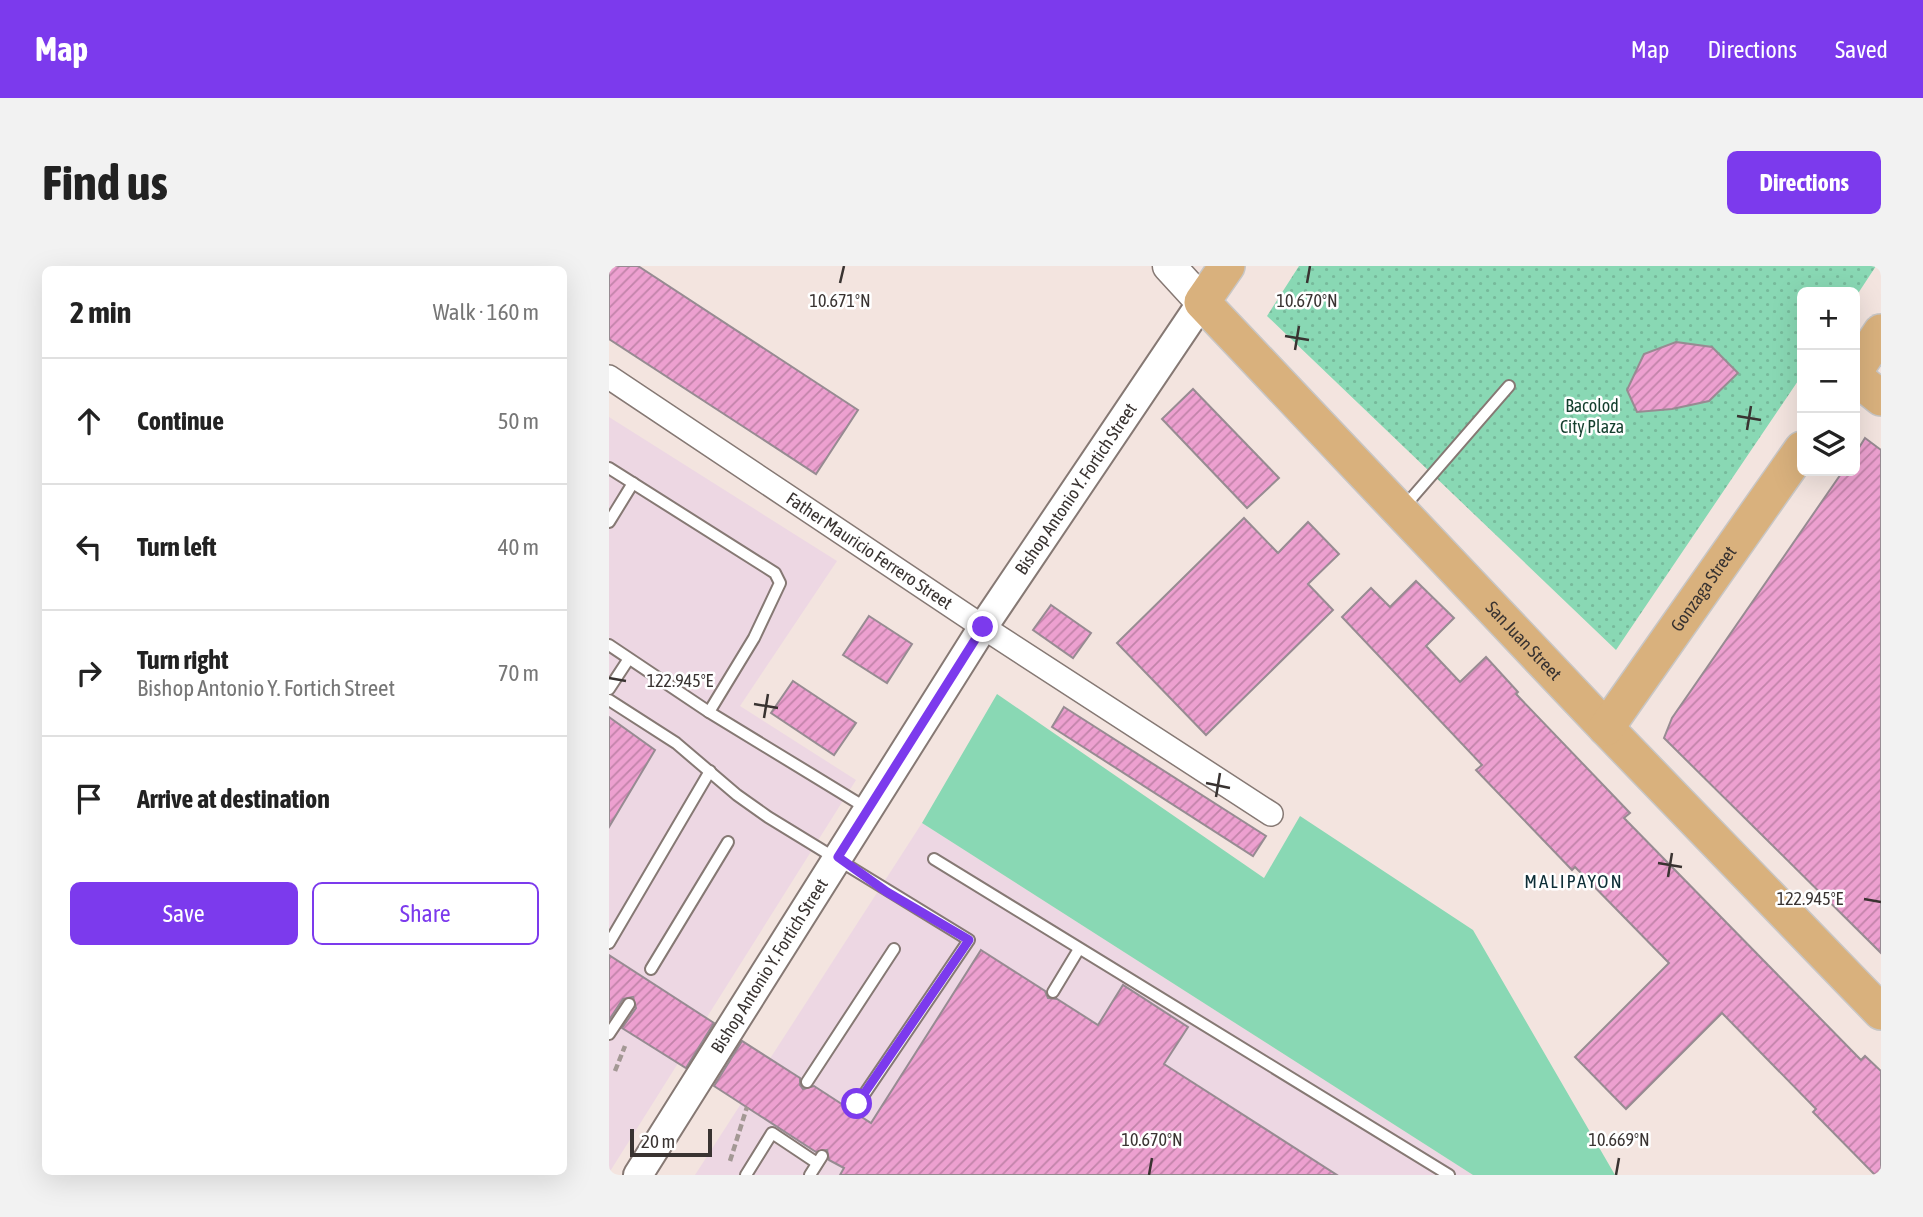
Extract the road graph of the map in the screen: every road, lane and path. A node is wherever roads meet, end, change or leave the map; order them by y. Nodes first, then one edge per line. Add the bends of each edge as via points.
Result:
1 (1169, 266) edge
2 (1227, 266) edge
3 (1202, 302) junction
4 (1881, 332) edge
5 (1860, 364) edge
6 (609, 377) edge
7 (1860, 381) edge
8 (1509, 386) dead end
9 (1881, 398) edge
10 (1797, 456) edge
11 (609, 468) edge
12 (633, 483) junction
13 (1401, 510) junction
14 (609, 522) edge
15 (983, 627) junction
16 (609, 645) edge
17 (628, 660) junction
18 (609, 689) edge
19 (609, 700) edge
20 (709, 712) junction
21 (1606, 728) junction
22 (710, 771) junction
23 (867, 809) junction
24 (1271, 814) dead end
25 (728, 842) dead end
26 (838, 857) junction
27 (934, 859) dead end
28 (609, 943) edge
29 (894, 949) dead end
30 (1079, 950) junction
31 (650, 969) dead end
32 (1053, 992) dead end
33 (629, 1004) dead end
34 (1881, 1012) edge
35 (610, 1028) edge
36 (629, 1033) dead end
37 (615, 1071) dead end
38 (807, 1082) dead end
39 (857, 1104) dead end
40 (747, 1107) dead end
41 (730, 1161) dead end
42 (638, 1175) edge
43 (746, 1175) edge
44 (810, 1175) edge
45 (1448, 1175) edge

1 - 3 main road, San Juan Street
2 - 3 main road
3 - 13 main road, San Juan Street
3 - 15 street, Bishop Antonio Y. Fortich Street
4 - 5 main road
6 - 15 street, Father Mauricio Ferrero Street
7 - 9 main road
8 - 13 lane
10 - 21 main road, Gonzaga Street
11 - 12 lane
12 - 14 lane
12 - 20 lane via 775,573 780,583 754,638
13 - 21 main road, San Juan Street
15 - 23 street, Bishop Antonio Y. Fortich Street
15 - 24 street, Father Mauricio Ferrero Street
16 - 17 lane
17 - 18 lane
17 - 20 lane
19 - 22 lane
20 - 23 lane
21 - 34 main road, San Juan Street
22 - 26 lane via 768,817
22 - 28 lane
23 - 26 street, Bishop Antonio Y. Fortich Street
25 - 31 lane
26 - 39 lane via 969,940
26 - 42 street, Bishop Antonio Y. Fortich Street
27 - 30 lane
29 - 38 lane
30 - 32 lane
30 - 45 lane
33 - 35 lane
36 - 37 path
40 - 41 path
43 - 44 lane via 772,1133 820,1160

